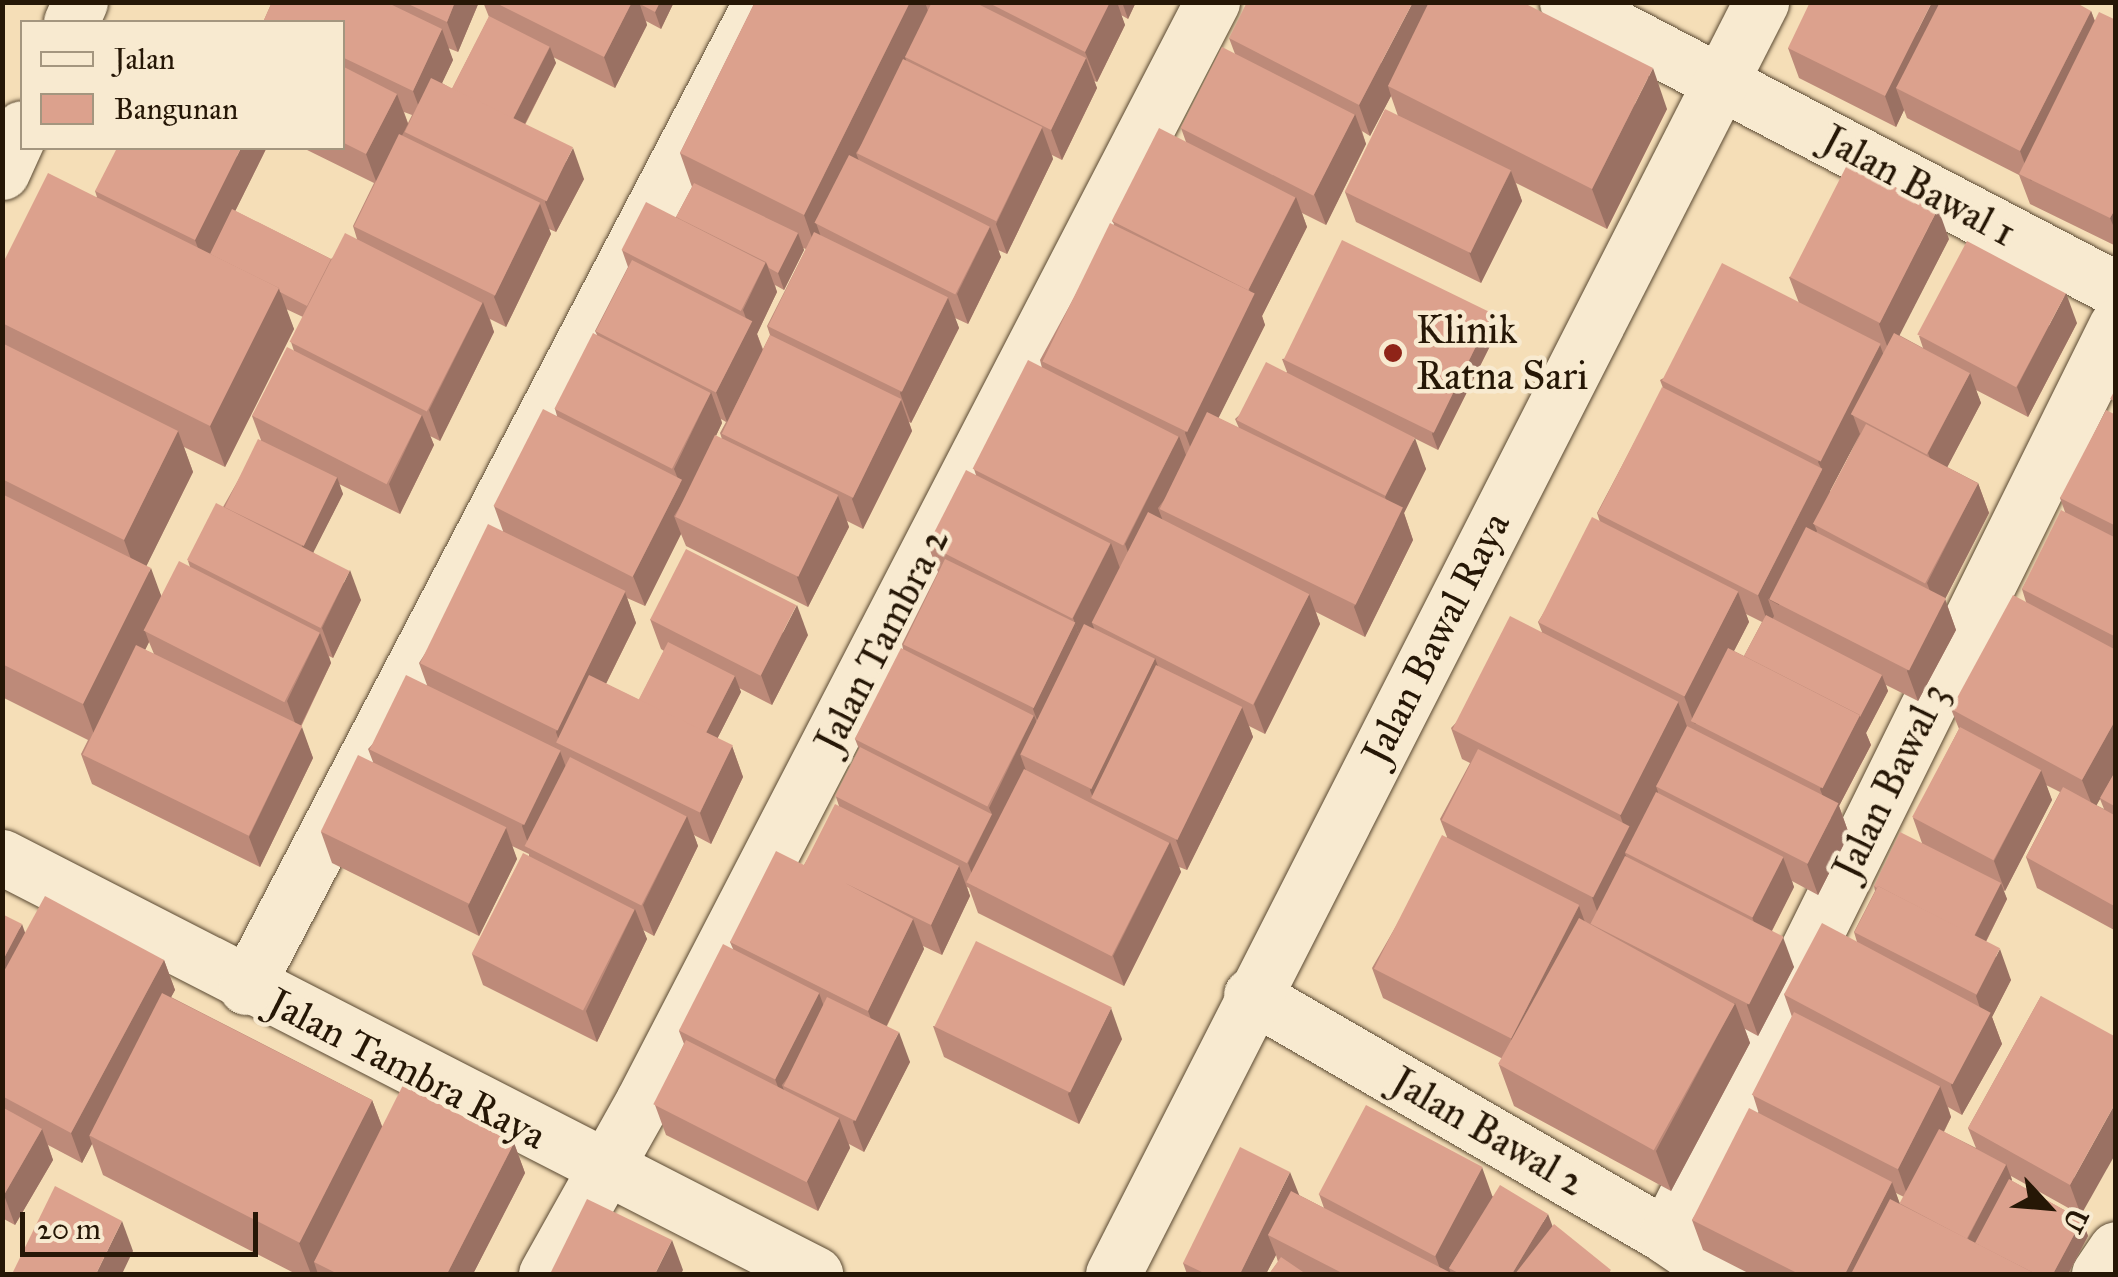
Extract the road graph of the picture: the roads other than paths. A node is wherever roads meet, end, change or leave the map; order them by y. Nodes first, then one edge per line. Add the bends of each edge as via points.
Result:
1 (761, 2) edge
2 (1212, 2) edge
3 (1566, 2) edge
4 (1762, 2) edge
5 (1721, 85) junction
6 (20, 132) edge
7 (2, 172) edge
8 (2116, 289) edge
9 (2116, 326) edge
10 (2, 856) edge
11 (246, 987) junction
12 (1251, 995) junction
13 (602, 1168) junction
14 (1666, 1236) junction
15 (2116, 1248) edge
16 (546, 1274) edge
17 (815, 1274) edge
18 (1113, 1274) edge
19 (1722, 1274) edge
20 (2100, 1274) edge

1 - 11 street
2 - 13 street, Jalan Tambra 2 via 644,1101
3 - 5 street, Jalan Bawal 1
4 - 5 street, Jalan Bawal Raya
5 - 8 street, Jalan Bawal 1
5 - 12 street, Jalan Bawal Raya
6 - 7 street
9 - 14 street, Jalan Bawal 3
10 - 11 street, Jalan Tambra Raya
11 - 13 street, Jalan Tambra Raya
12 - 14 street, Jalan Bawal 2
12 - 18 street, Jalan Bawal Raya
13 - 16 street, Jalan Tambra 2
13 - 17 street, Jalan Tambra Raya
14 - 19 street, Jalan Bawal 2
15 - 20 street

